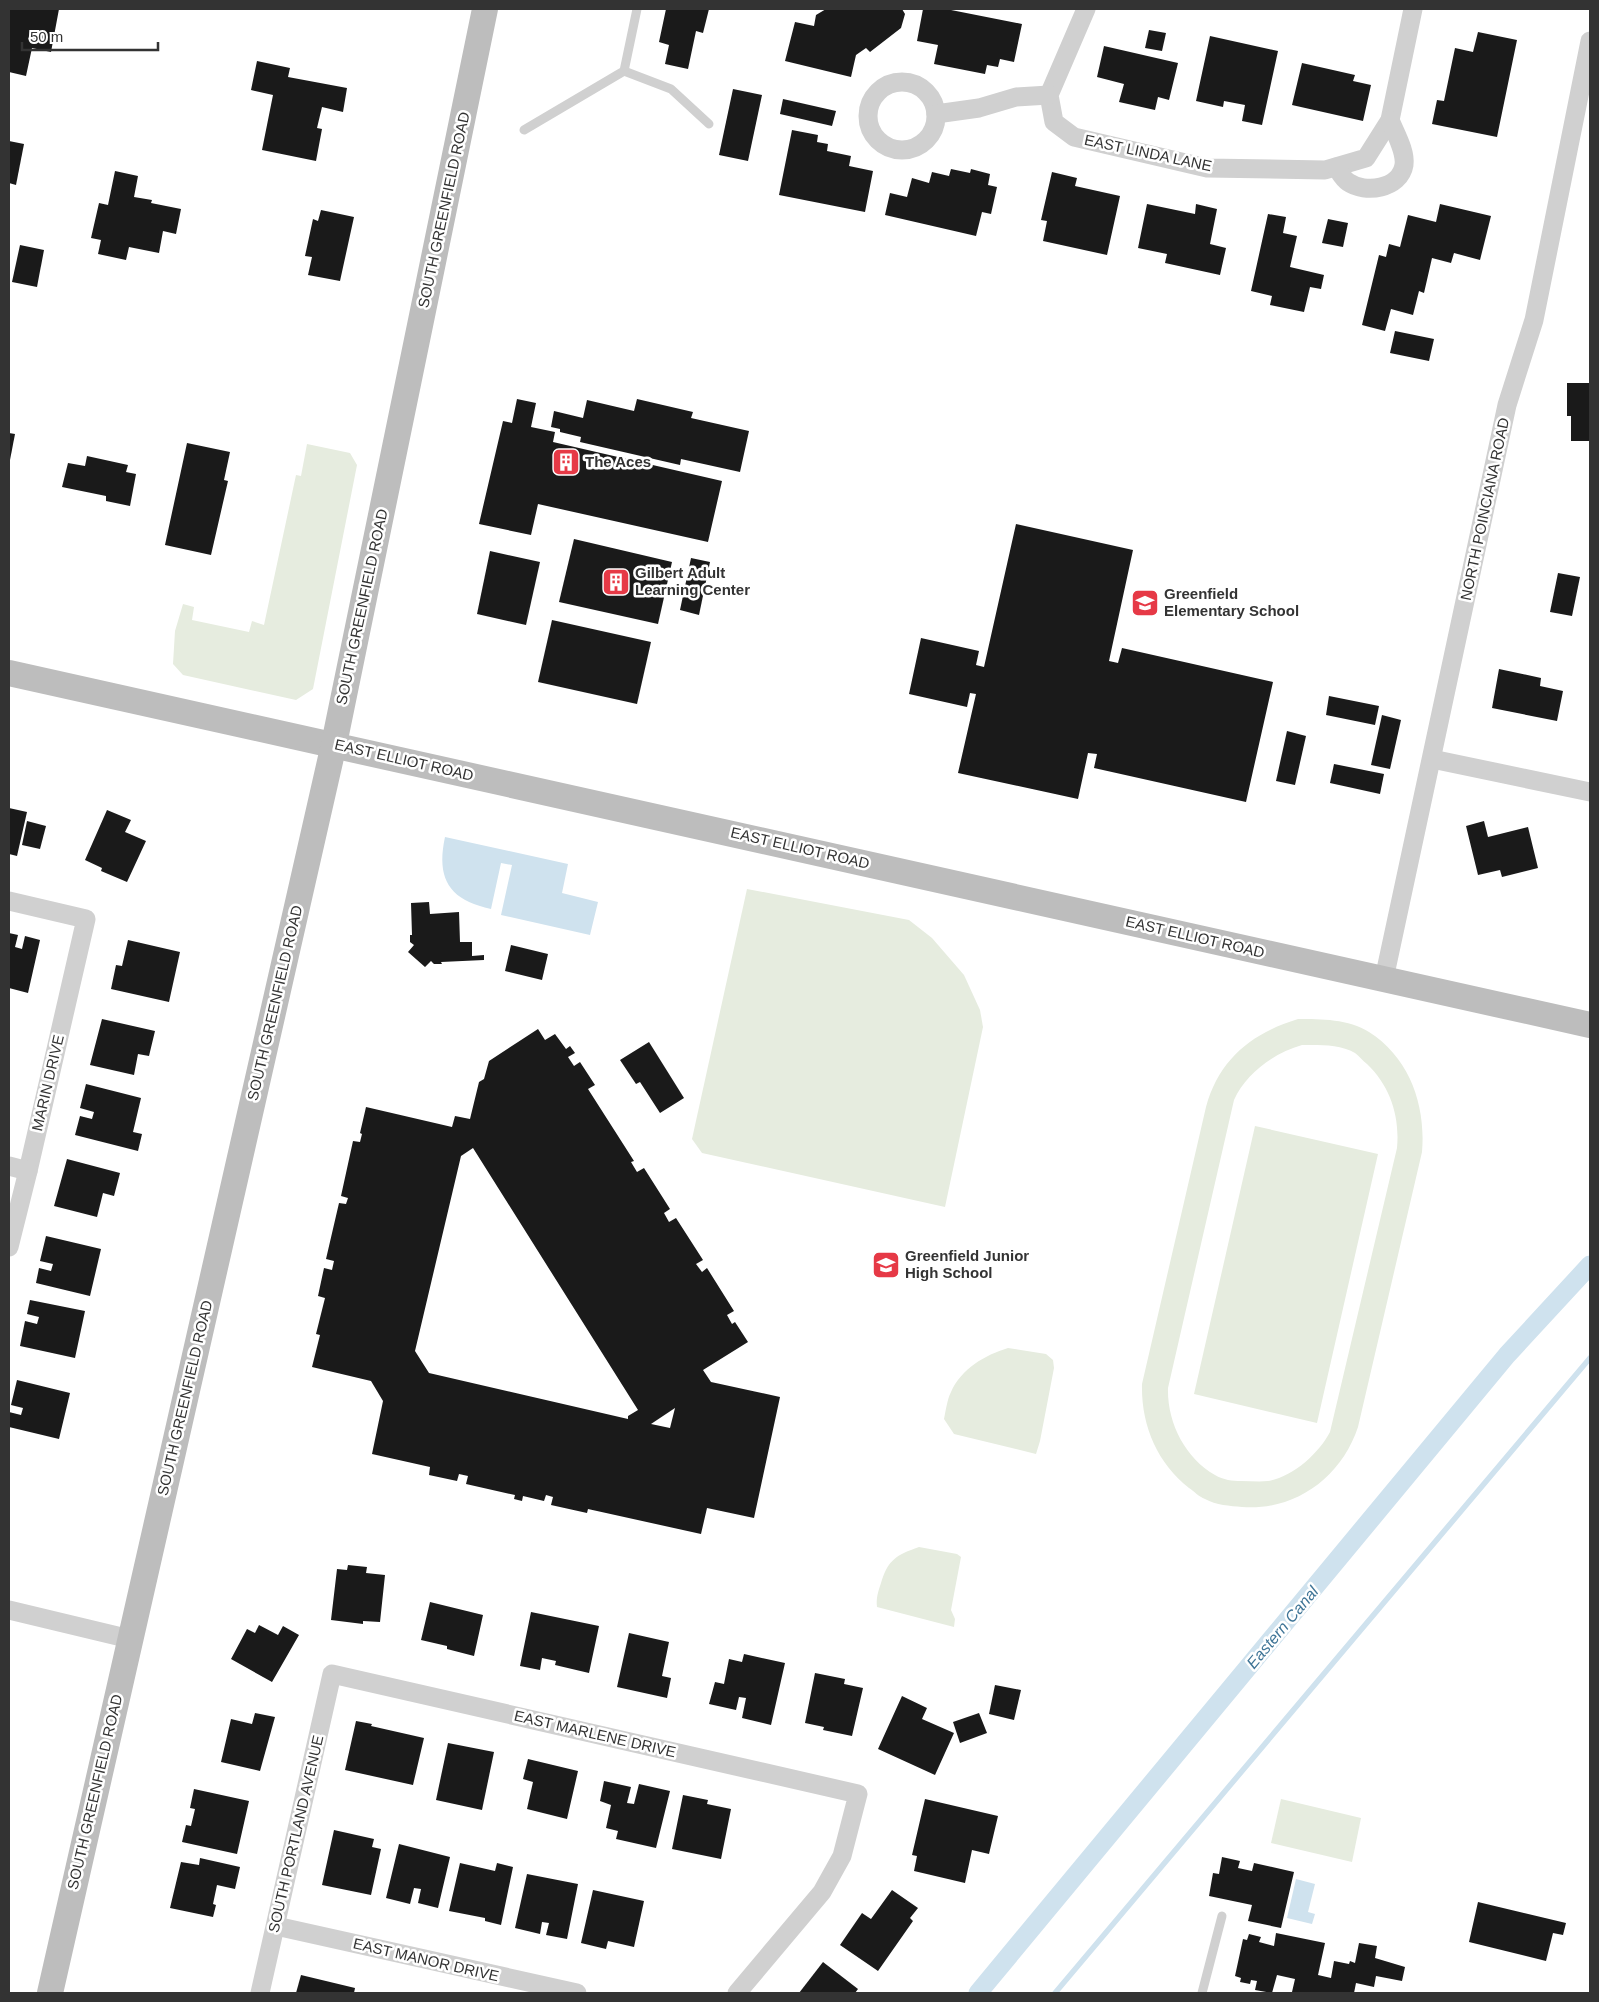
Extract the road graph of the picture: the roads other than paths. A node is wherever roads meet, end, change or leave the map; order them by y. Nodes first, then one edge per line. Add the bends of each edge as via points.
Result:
1 (485, 9) edge
2 (637, 9) edge
3 (1086, 9) edge
4 (1413, 9) edge
5 (1590, 41) edge
6 (624, 71) junction
7 (1587, 76) edge
8 (1049, 95) junction
9 (936, 114) dead end
10 (1390, 120) junction
11 (709, 124) dead end
12 (524, 130) dead end
13 (1336, 167) junction
14 (9, 672) edge
15 (334, 744) junction
16 (1432, 759) junction
17 (1590, 792) edge
18 (9, 901) edge
19 (1384, 979) junction
20 (1590, 1025) edge
21 (9, 1166) edge
22 (28, 1171) junction
23 (9, 1247) edge
24 (9, 1610) edge
25 (130, 1639) junction
26 (332, 1674) joint
27 (1222, 1916) dead end
28 (276, 1926) junction
29 (50, 1993) edge
30 (260, 1993) edge
31 (577, 1993) edge
32 (737, 1993) edge
33 (1202, 1993) edge

1 - 15 main road, SOUTH GREENFIELD ROAD
2 - 6 lane
3 - 8 street
4 - 10 street
5 - 7 street, NORTH POINCIANA ROAD
6 - 11 lane via 671,89
6 - 12 lane
7 - 16 street, NORTH POINCIANA ROAD via 1534,320 1507,404
8 - 9 street via 1016,97 979,108
8 - 13 street, EAST LINDA LANE via 1054,122 1074,137 1207,168 1325,170
10 - 13 street, EAST LINDA LANE via 1366,158
10 - 13 street via 1403,154 1404,166 1396,179 1381,188 1367,189 1348,182
14 - 15 main road, EAST ELLIOT ROAD
15 - 19 main road, EAST ELLIOT ROAD
15 - 25 main road, SOUTH GREENFIELD ROAD
16 - 17 street
16 - 19 street, NORTH POINCIANA ROAD
18 - 22 street, MARIN DRIVE via 86,918
19 - 20 main road, EAST ELLIOT ROAD
21 - 22 street
22 - 23 street, MARIN DRIVE
24 - 25 street
25 - 29 main road, SOUTH GREENFIELD ROAD
26 - 28 street, SOUTH PORTLAND AVENUE
26 - 32 street, EAST MARLENE DRIVE via 858,1794 842,1856 822,1892
27 - 33 lane
28 - 30 street, SOUTH PORTLAND AVENUE
28 - 31 street, EAST MANOR DRIVE

